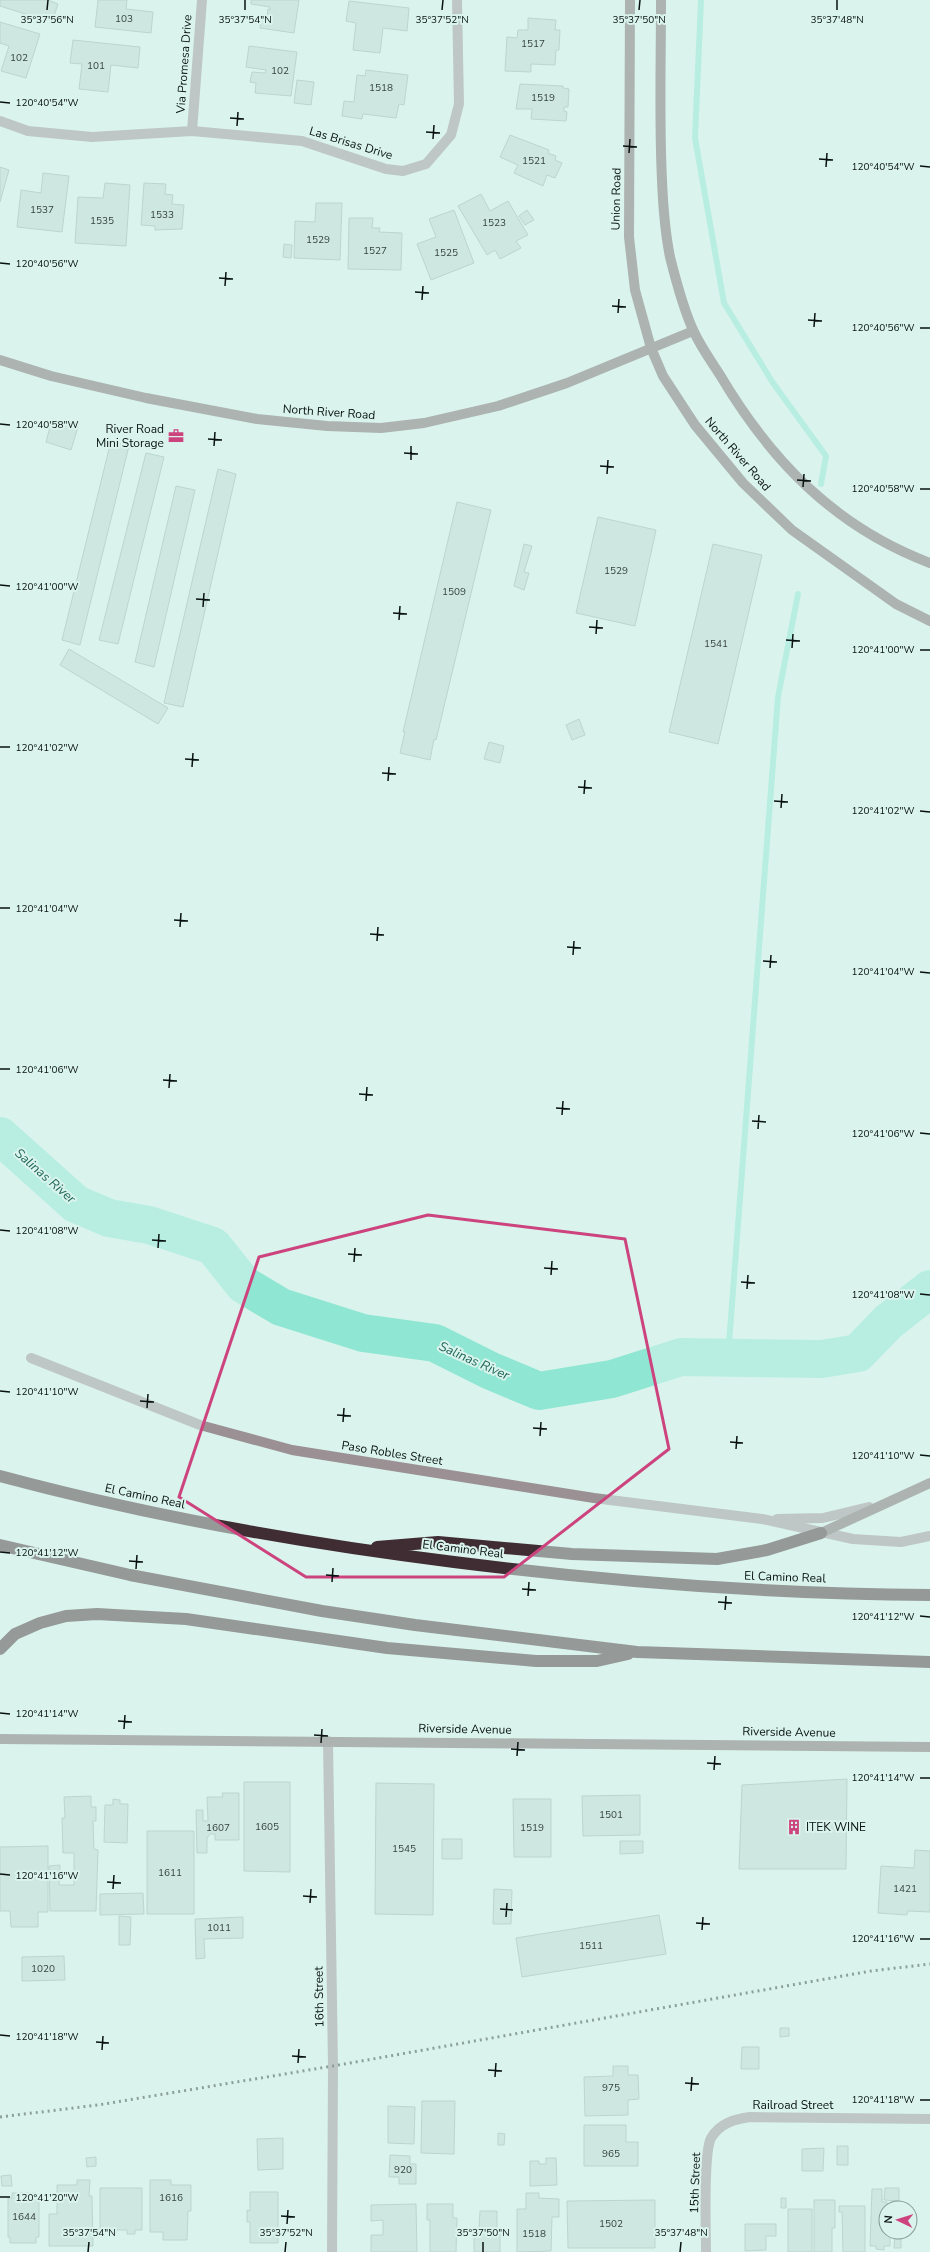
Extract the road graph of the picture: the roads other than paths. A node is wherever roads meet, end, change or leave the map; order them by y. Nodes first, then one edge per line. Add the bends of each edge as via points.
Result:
1 (202, 0) edge
2 (456, 0) edge
3 (630, 0) edge
4 (661, 0) edge
5 (0, 121) edge
6 (192, 131) junction
7 (693, 331) junction
8 (651, 348) junction
9 (0, 360) edge
10 (930, 563) edge
11 (930, 621) edge
12 (31, 1358) dead end
13 (0, 1476) edge
14 (930, 1483) edge
15 (898, 1499) junction
16 (762, 1519) junction
17 (822, 1533) junction
18 (930, 1536) edge
19 (0, 1546) edge
20 (352, 1549) junction
21 (930, 1595) edge
22 (0, 1649) edge
23 (637, 1652) junction
24 (930, 1662) edge
25 (0, 1739) edge
26 (328, 1741) junction
27 (930, 1747) edge
28 (930, 2119) edge
29 (711, 2139) joint
30 (332, 2252) edge
31 (706, 2252) edge

1 - 6 street, Via Promesa Drive
2 - 6 street, Las Brisas Drive via 458,104 451,135 426,164 403,171 386,169 302,141
3 - 8 main road, Union Road via 629,238 635,290
4 - 7 main road via 660,152 663,204 670,257
5 - 6 street, Las Brisas Drive via 28,131 92,137
7 - 8 main road, North River Road
7 - 10 main road via 730,392 771,451 808,489 857,527 909,556
8 - 9 main road, North River Road via 567,383 498,406 424,423 382,428 258,419 50,376
8 - 11 main road, North River Road via 663,376 695,425 743,483 792,530 896,604
12 - 16 street, Paso Robles Street via 200,1425 292,1450 594,1498
13 - 20 highway, El Camino Real via 152,1513
14 - 15 main road, Paso Robles Street
15 - 16 street, Paso Robles Street via 823,1518
15 - 17 main road, Paso Robles Street
16 - 17 street, Paso Robles Street
17 - 18 street, Paso Robles Street via 853,1539 901,1542
17 - 20 highway via 767,1550 717,1559 572,1554 438,1542
19 - 23 highway via 130,1575 322,1611
20 - 21 highway, El Camino Real via 549,1574 678,1586 785,1592
22 - 23 highway via 16,1634 40,1623 66,1616 97,1614 186,1619 387,1648 536,1661 597,1661
23 - 24 highway
25 - 26 main road, Riverside Avenue
26 - 27 main road, Riverside Avenue
26 - 30 street, 16th Street via 333,2066
28 - 29 street, Railroad Street via 750,2117 732,2120 719,2128
29 - 31 street, 15th Street via 707,2155

